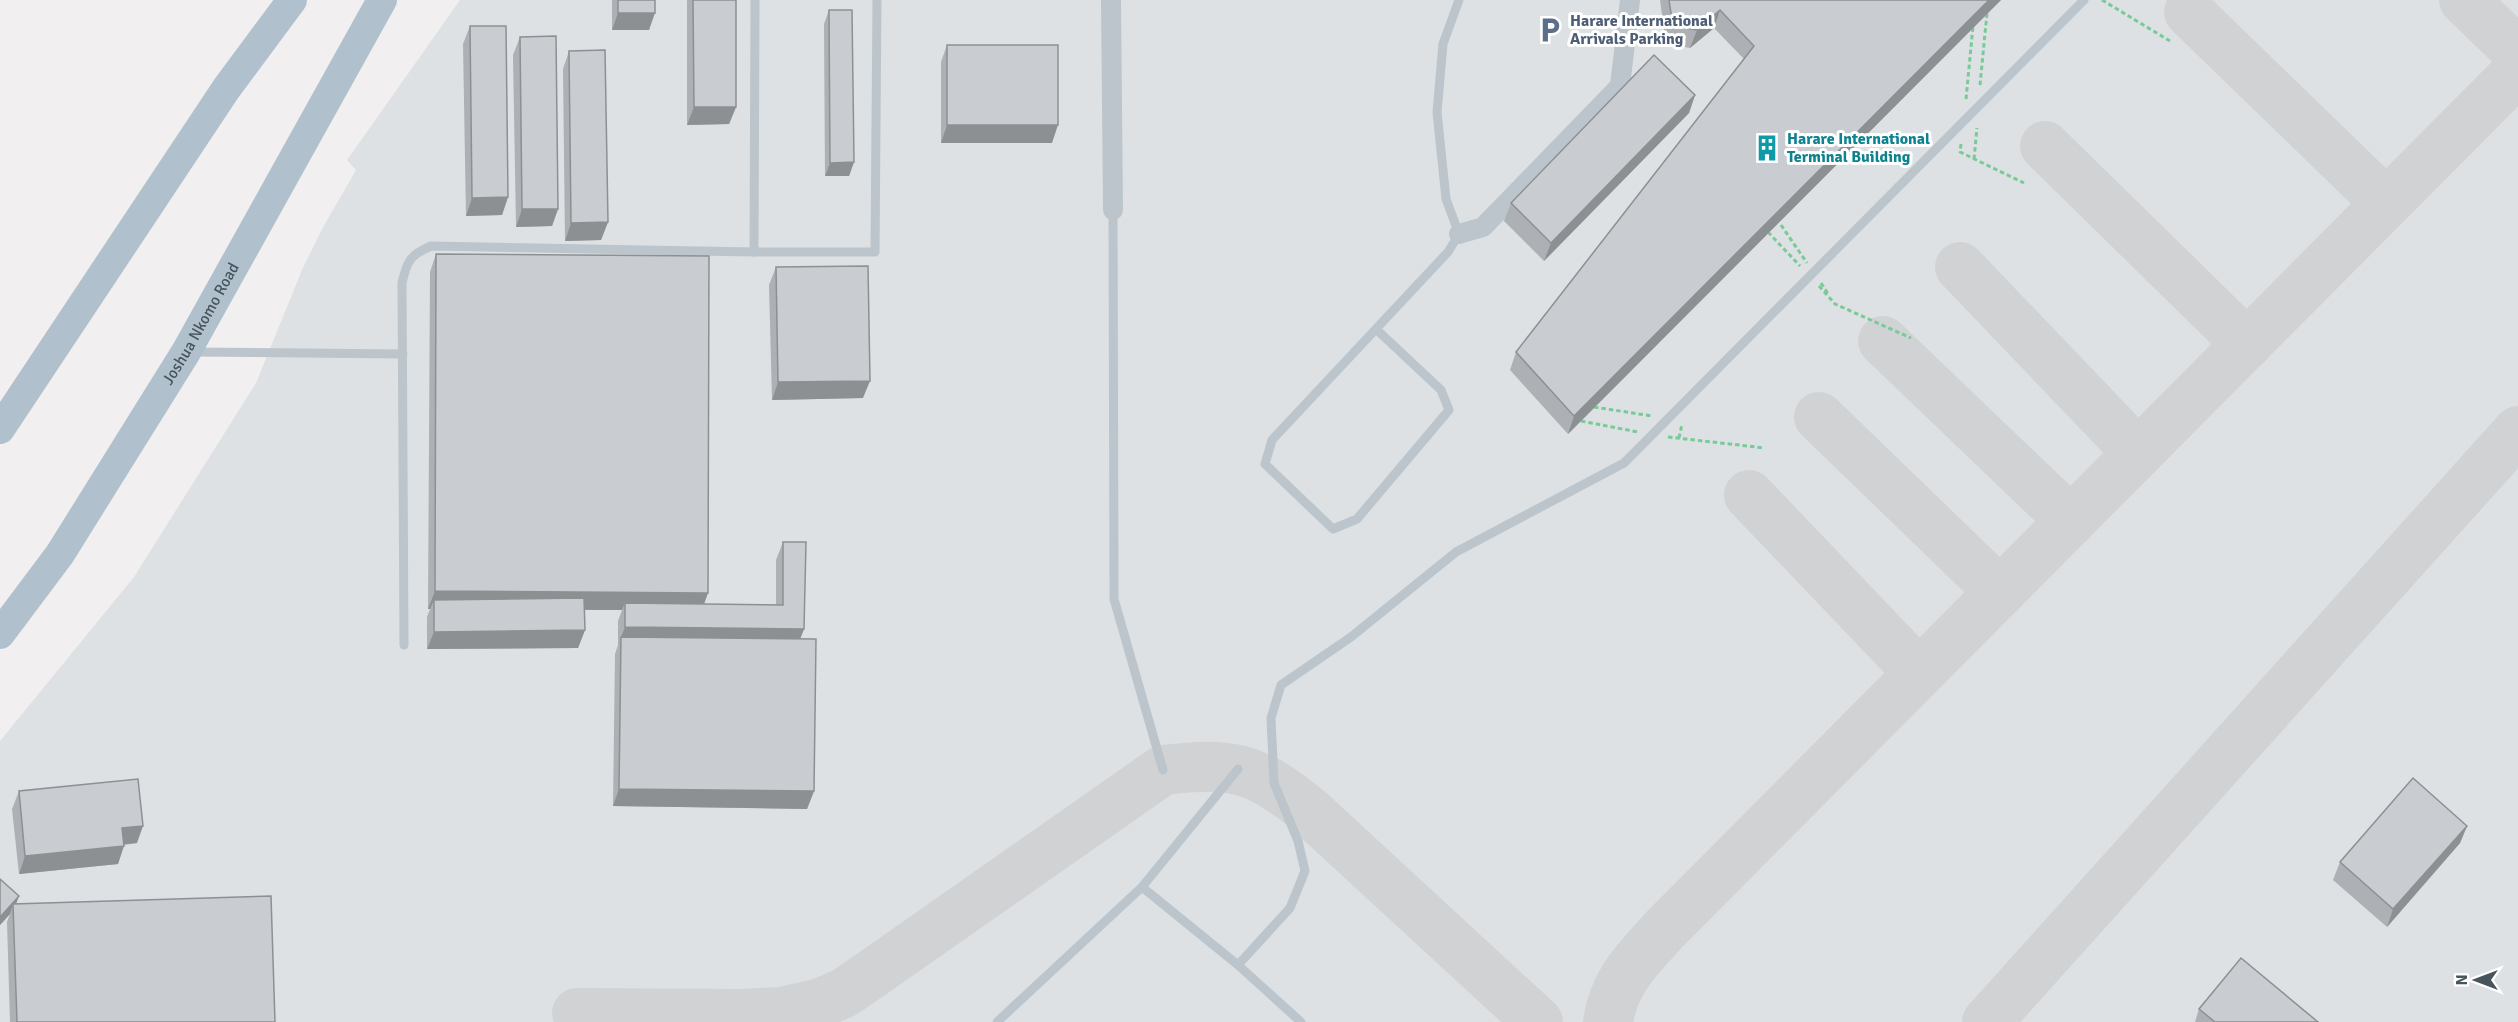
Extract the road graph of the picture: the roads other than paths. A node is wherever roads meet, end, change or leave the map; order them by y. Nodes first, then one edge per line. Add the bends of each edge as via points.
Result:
1 (292, 0) edge
2 (382, 0) edge
3 (755, 0) edge
4 (877, 0) edge
5 (1111, 0) edge
6 (1459, 0) edge
7 (1630, 0) edge
8 (2084, 0) edge
9 (1113, 210) joint
10 (1459, 234) junction
11 (754, 252) junction
12 (1376, 328) junction
13 (186, 352) junction
14 (403, 354) junction
15 (0, 429) edge
16 (0, 634) edge
17 (404, 645) dead end
18 (1238, 769) dead end
19 (1162, 770) dead end
20 (1142, 887) junction
21 (1238, 965) junction
22 (997, 1022) edge
23 (1300, 1022) edge

1 - 15 main road via 226,89
2 - 13 main road, Joshua Nkomo Road
3 - 11 lane
4 - 11 lane via 875,252
5 - 9 street
6 - 10 lane via 1443,44 1437,112 1446,199
7 - 10 street via 1620,86 1483,227
8 - 21 lane via 1624,463 1456,552 1351,637 1281,685 1271,718 1274,783 1298,841 1305,871 1290,908
9 - 19 lane via 1114,598
10 - 12 lane via 1448,252
11 - 14 lane via 431,246 406,264 402,283
12 - 12 lane via 1272,440 1265,464 1334,529 1357,519 1449,410 1442,390
13 - 14 lane
13 - 16 main road, Joshua Nkomo Road via 60,554
14 - 17 lane
18 - 20 lane
20 - 21 lane
20 - 22 lane
21 - 23 lane

